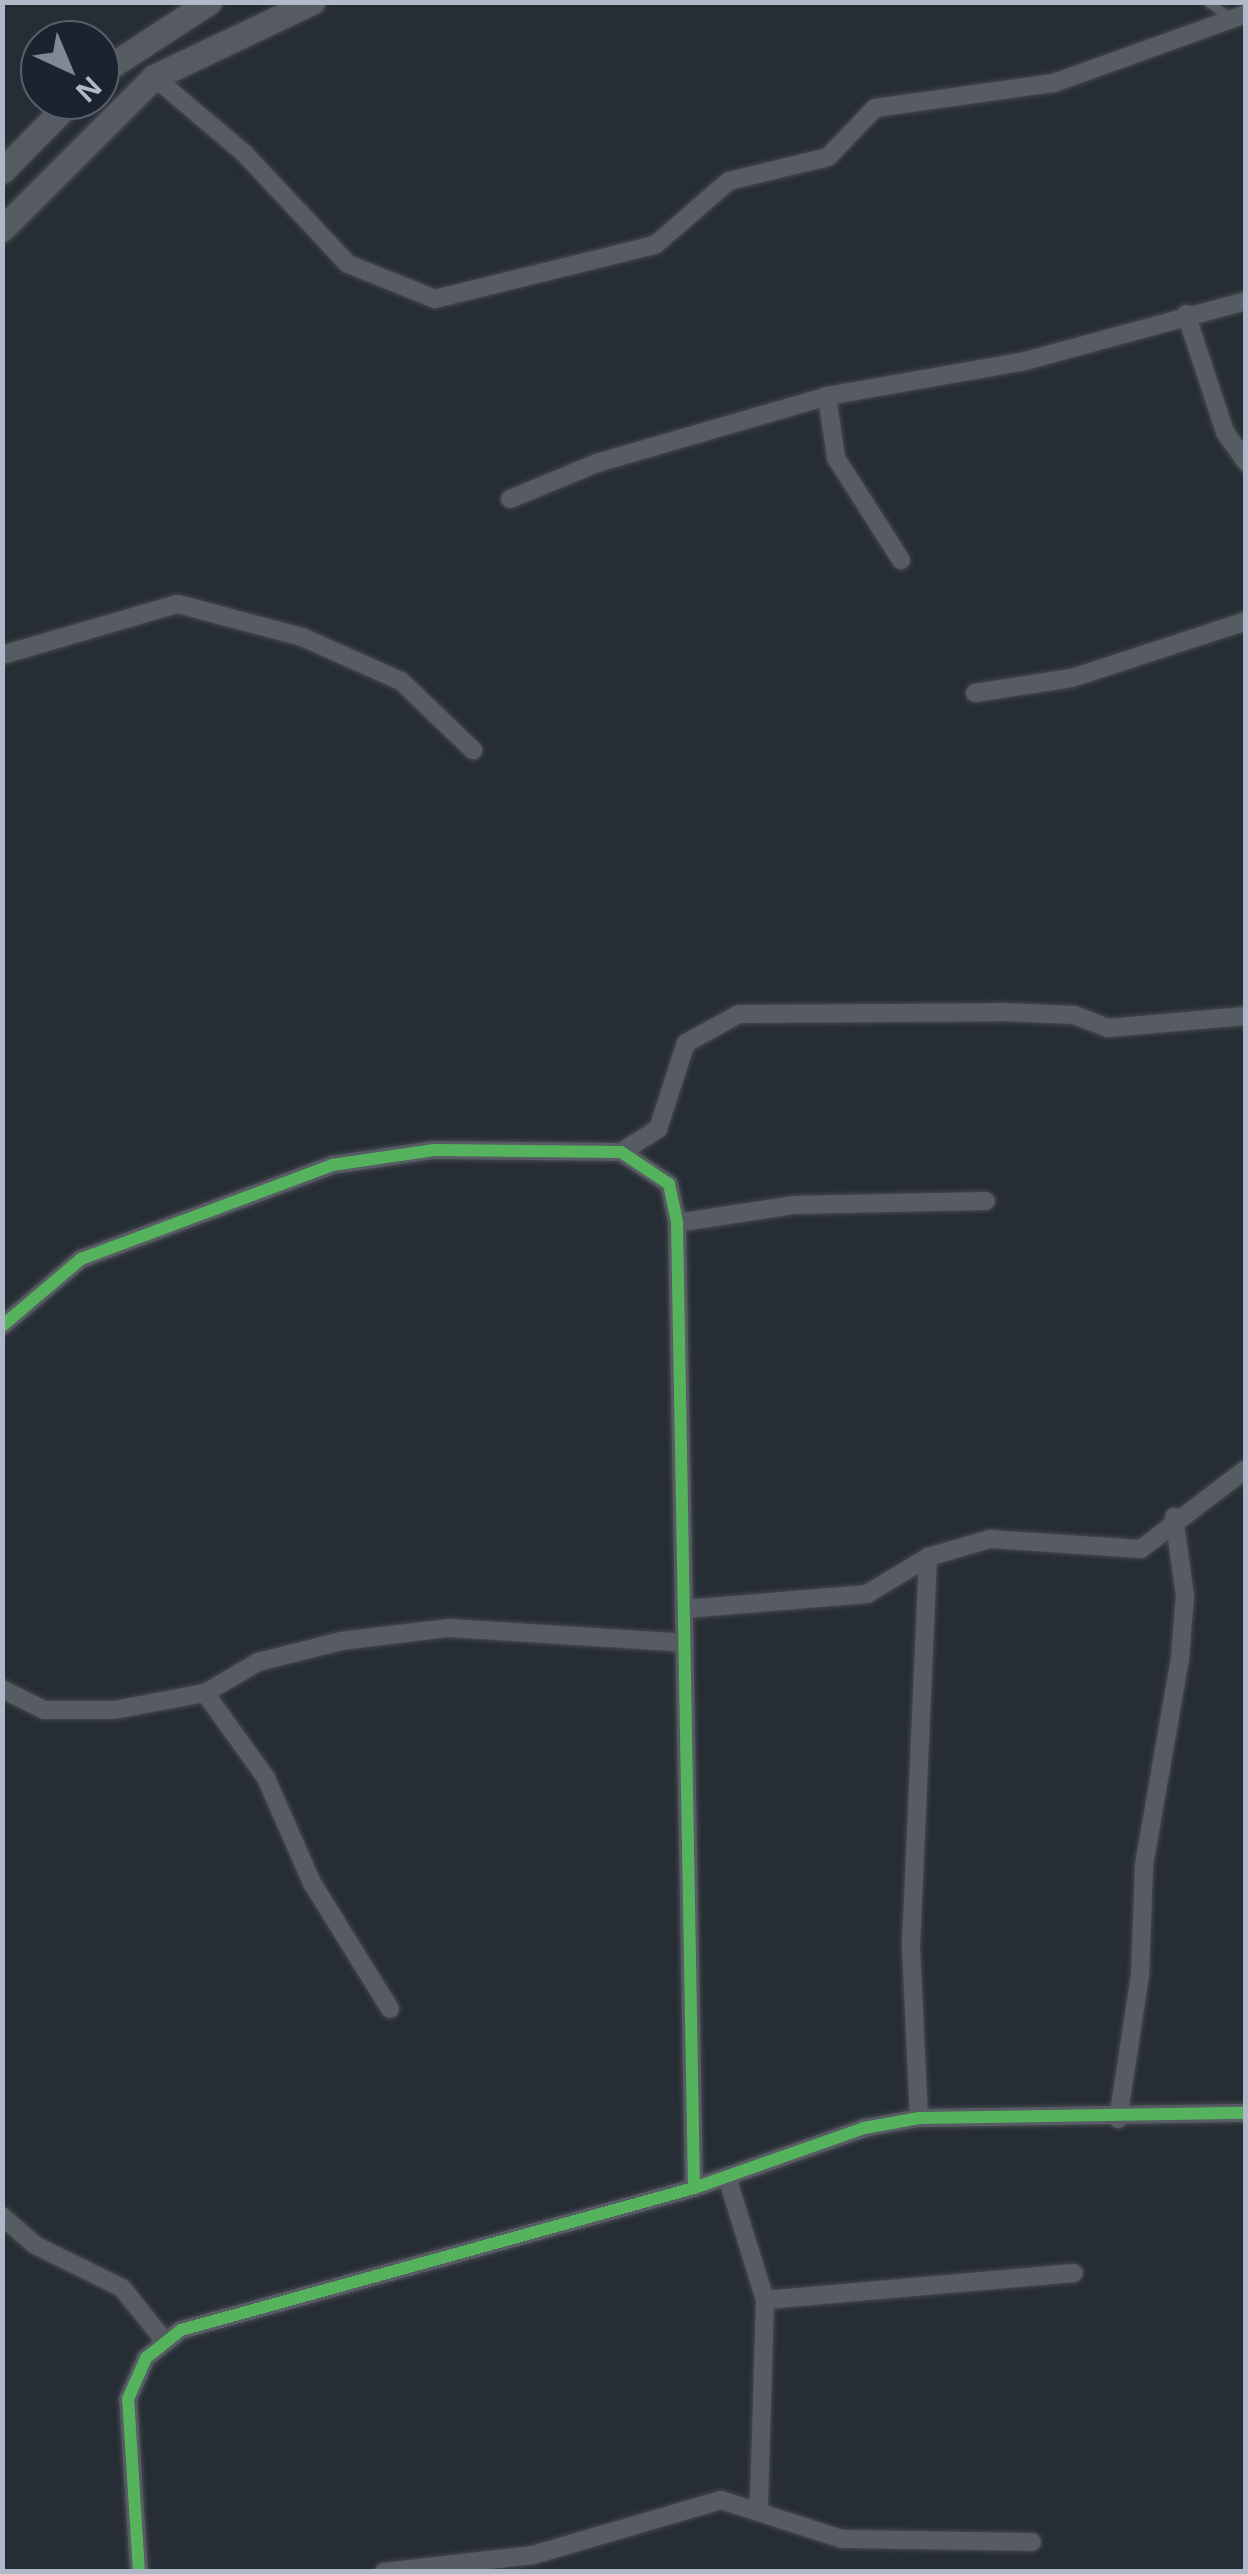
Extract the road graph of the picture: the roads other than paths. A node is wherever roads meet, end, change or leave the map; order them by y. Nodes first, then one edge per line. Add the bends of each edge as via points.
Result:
1 (209, 2) edge
2 (312, 2) edge
3 (1208, 2) edge
4 (1240, 17) edge
5 (120, 61) edge
6 (154, 76) junction
7 (51, 120) edge
8 (40, 131) junction
9 (2, 159) edge
10 (2, 171) edge
11 (2, 228) edge
12 (1246, 301) edge
13 (1186, 314) junction
14 (827, 396) junction
15 (1246, 462) edge
16 (510, 499) dead end
17 (901, 560) dead end
18 (1246, 621) edge
19 (2, 655) edge
20 (975, 693) dead end
21 (473, 750) dead end
22 (1246, 1016) edge
23 (621, 1152) junction
24 (986, 1201) dead end
25 (677, 1223) junction
26 (2, 1326) edge
27 (1246, 1469) edge
28 (1174, 1517) junction
29 (928, 1557) junction
30 (685, 1610) junction
31 (685, 1644) junction
32 (2, 1689) edge
33 (205, 1693) junction
34 (390, 2008) dead end
35 (1246, 2112) edge
36 (919, 2118) junction
37 (1118, 2119) junction
38 (726, 2177) junction
39 (694, 2188) junction
40 (2, 2216) edge
41 (1074, 2273) dead end
42 (765, 2300) junction
43 (164, 2340) junction
44 (759, 2505) junction
45 (1032, 2542) dead end
46 (139, 2572) edge
47 (384, 2572) edge

1 - 5 street
2 - 6 street
3 - 4 lane
4 - 6 street via 1054,83 875,108 828,157 729,181 656,245 435,300 348,264 244,153
6 - 11 street
7 - 8 street
8 - 9 street
8 - 10 street
12 - 13 street
13 - 14 street via 1025,361
13 - 15 street via 1225,432
14 - 16 street via 596,463
14 - 17 street via 836,458
18 - 20 street via 1072,678
19 - 21 street via 178,604 302,637 402,681
22 - 23 street via 1108,1028 1074,1015 1003,1012 739,1014 686,1043 658,1129
23 - 25 street via 669,1184
23 - 26 street via 434,1150 332,1165 81,1259
24 - 25 street via 792,1205
25 - 30 street
27 - 28 street
28 - 29 street via 1140,1548 990,1539
28 - 37 street via 1181,1642 1144,1866 1140,1976
29 - 30 street via 867,1594
29 - 36 street via 911,1946
30 - 31 street
31 - 33 street via 448,1628 258,1662
31 - 39 street
32 - 33 street via 44,1710 78,1711
33 - 34 street via 266,1778 312,1883
35 - 37 street
36 - 37 street
36 - 38 street
38 - 39 street
38 - 42 street
39 - 43 street
40 - 43 street via 35,2245 122,2288
41 - 42 street
42 - 44 street
43 - 46 street via 128,2399
44 - 45 street via 802,2531 842,2539
44 - 47 street via 721,2500 534,2555

